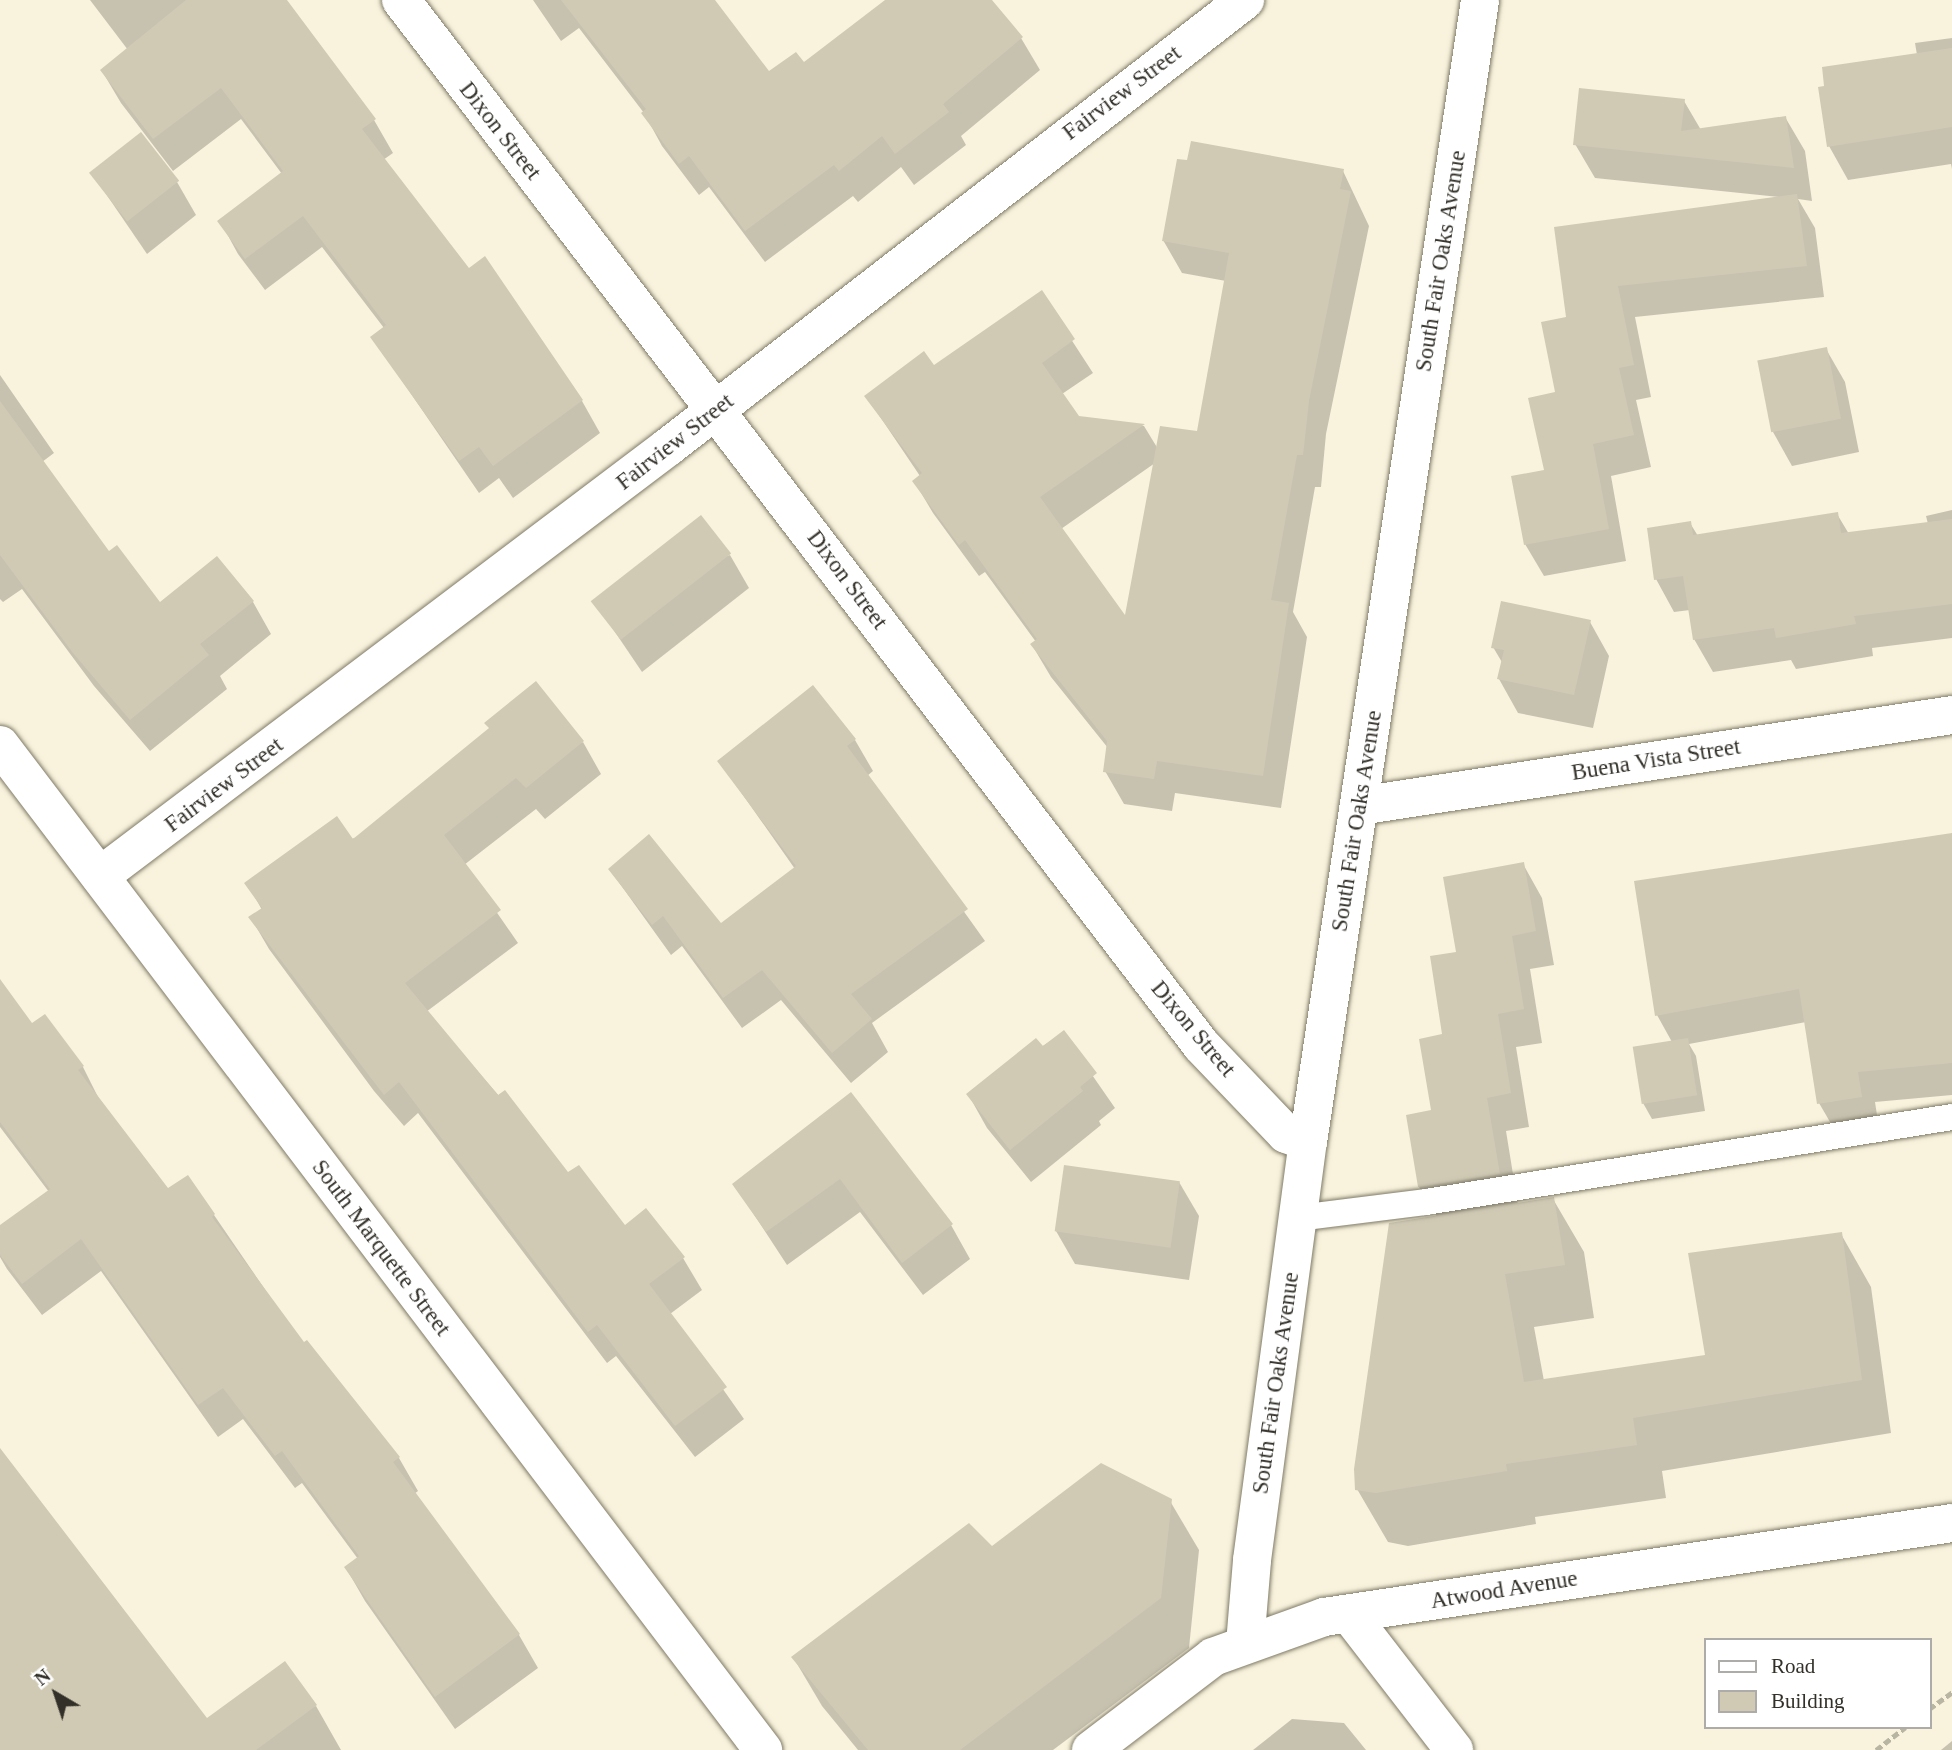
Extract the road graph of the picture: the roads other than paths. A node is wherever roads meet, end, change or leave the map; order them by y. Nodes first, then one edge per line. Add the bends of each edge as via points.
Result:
1 (401, 0) edge
2 (1245, 0) edge
3 (1480, 0) edge
4 (716, 410) junction
5 (1952, 715) edge
6 (0, 745) edge
7 (1359, 806) junction
8 (100, 876) junction
9 (1952, 1117) edge
10 (1308, 1142) junction
11 (1298, 1218) junction
12 (1952, 1523) edge
13 (1349, 1614) junction
14 (1245, 1644) junction
15 (763, 1750) edge
16 (1091, 1750) edge
17 (1454, 1750) edge

1 - 4 street, Dixon Street
2 - 4 street, Fairview Street
3 - 7 street, South Fair Oaks Avenue
4 - 8 street, Fairview Street
4 - 10 street, Dixon Street via 1202,1045 1286,1134
5 - 7 street, Buena Vista Street
6 - 8 street, South Marquette Street
7 - 10 street, South Fair Oaks Avenue
8 - 15 street, South Marquette Street
9 - 11 lane via 1426,1202
10 - 11 street, South Fair Oaks Avenue
11 - 14 street, South Fair Oaks Avenue
12 - 13 street, Atwood Avenue
13 - 14 street, Atwood Avenue via 1324,1617
13 - 17 street
14 - 16 street, Atwood Avenue via 1213,1657

